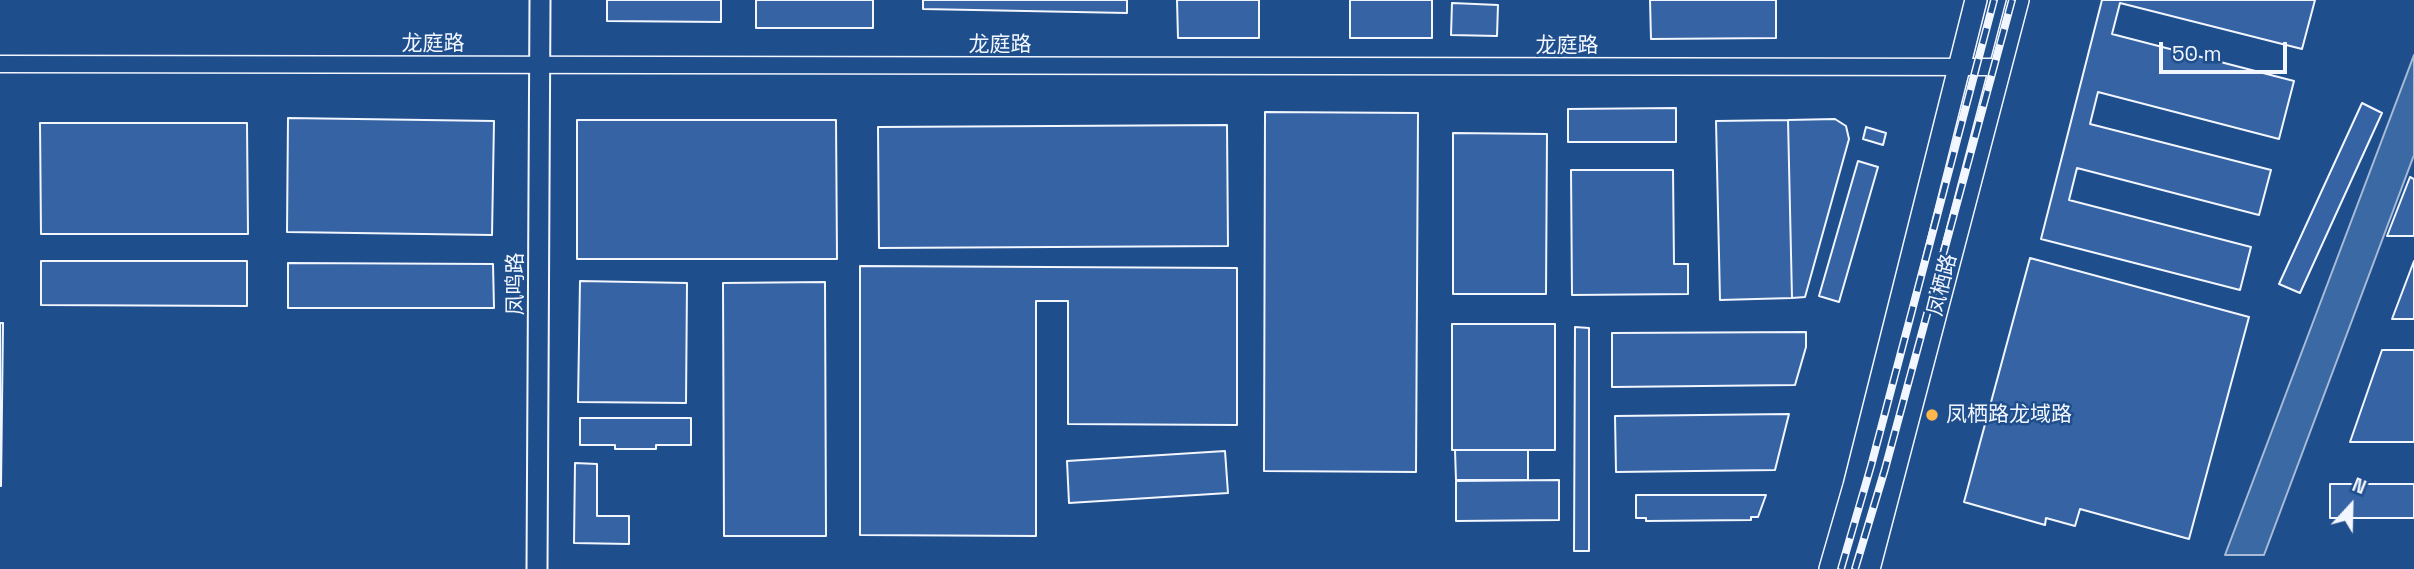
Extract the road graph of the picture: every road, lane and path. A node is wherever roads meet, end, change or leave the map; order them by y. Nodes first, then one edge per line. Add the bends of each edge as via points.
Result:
1 (540, 0) edge
2 (1976, 0) edge
3 (2018, 0) edge
4 (0, 64) edge
5 (539, 65) junction
6 (2000, 67) junction
7 (1959, 68) junction
8 (1845, 519) junction
9 (1879, 532) junction
10 (537, 569) edge
11 (1830, 569) edge
12 (1869, 569) edge

1 - 5 street, 凤鸣路
2 - 7 main road, 凤栖路
3 - 6 main road, 凤栖路
4 - 5 street, 龙庭路
5 - 7 street, 龙庭路
5 - 10 street, 凤鸣路
6 - 7 street, 龙庭路
6 - 9 main road, 凤栖路
7 - 8 main road, 凤栖路
8 - 9 main road via 1857,537
8 - 11 main road, 凤栖路
9 - 12 main road, 凤栖路

